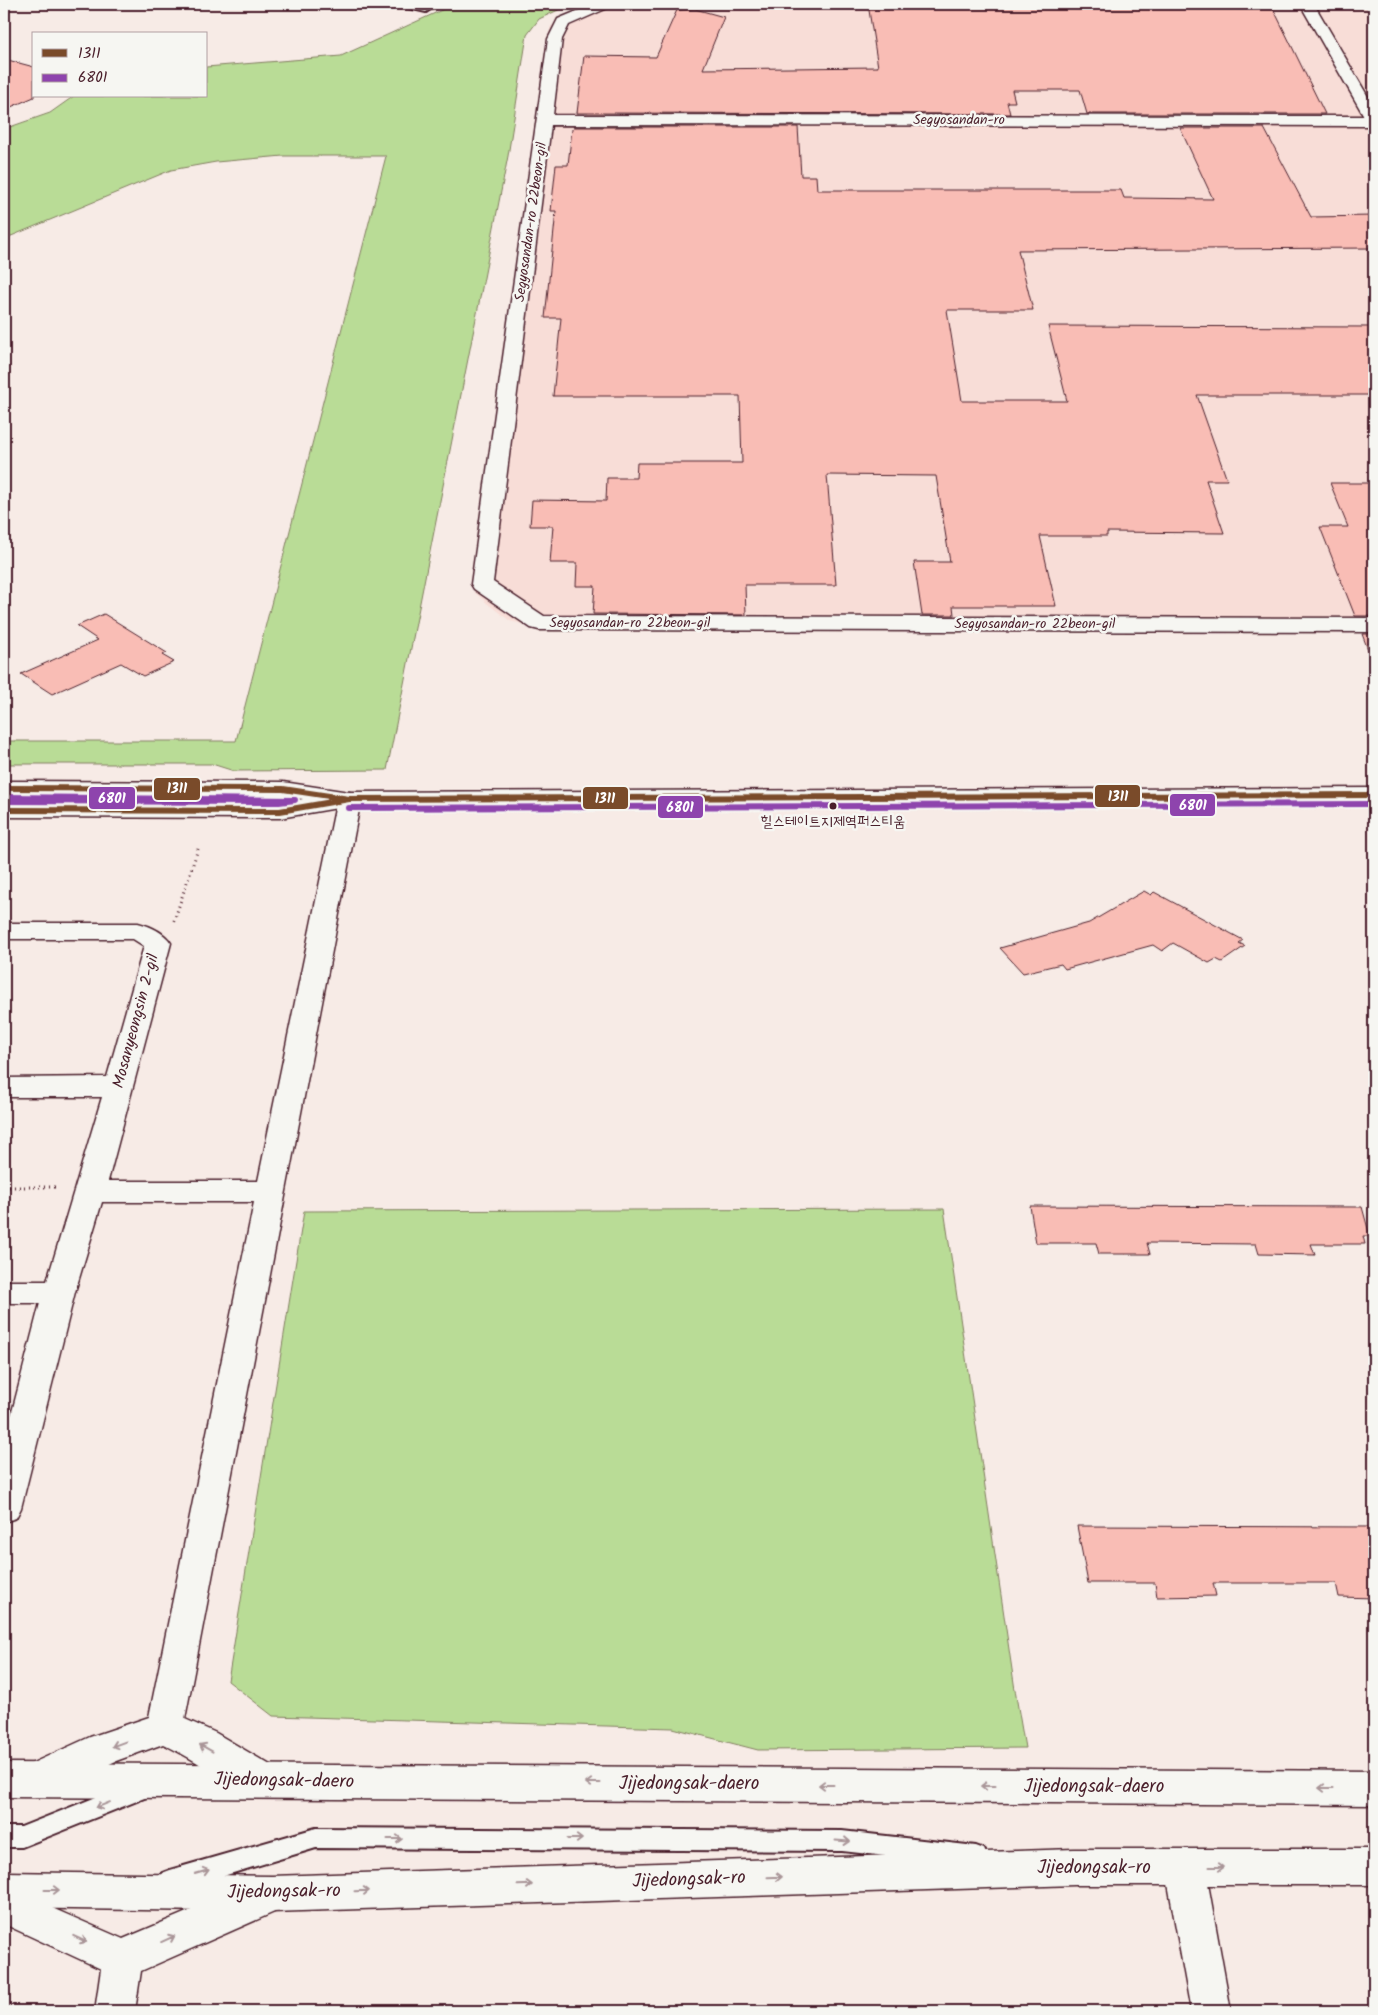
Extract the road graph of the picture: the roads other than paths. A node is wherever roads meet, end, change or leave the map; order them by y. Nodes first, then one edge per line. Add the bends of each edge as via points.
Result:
1 (408, 4) edge
2 (605, 4) edge
3 (1307, 4) edge
4 (426, 8) dead end
5 (545, 120) junction
6 (1374, 120) edge
7 (1374, 624) edge
8 (4, 788) edge
9 (1374, 795) edge
10 (349, 799) junction
11 (4, 810) edge
12 (4, 931) edge
13 (4, 1087) edge
14 (118, 1087) junction
15 (271, 1191) junction
16 (90, 1192) junction
17 (4, 1292) edge
18 (59, 1292) junction
19 (4, 1508) edge
20 (165, 1727) junction
21 (20, 1780) edge
22 (164, 1780) junction
23 (264, 1781) junction
24 (1374, 1788) edge
25 (4, 1837) edge
26 (1074, 1867) junction
27 (1184, 1867) junction
28 (1374, 1867) edge
29 (4, 1890) edge
30 (139, 1890) junction
31 (272, 1894) junction
32 (4, 1906) edge
33 (123, 1959) junction
34 (115, 2011) edge
35 (1211, 2011) edge

1 - 4 street
2 - 5 street, Segyosandan-ro 22beon-gil via 563,22 555,39
3 - 6 street, Segyosandan-ro
5 - 6 street, Segyosandan-ro
5 - 7 street, Segyosandan-ro 22beon-gil via 482,584 539,623
8 - 10 street via 283,789
9 - 10 street
10 - 11 street via 280,811
10 - 15 street
12 - 14 street, Mosanyeongsin 2-gil via 138,931 158,943
13 - 14 street
14 - 16 street, Mosanyeongsin 2-gil
15 - 16 street
15 - 20 street
16 - 18 street, Mosanyeongsin 2-gil
17 - 18 street
18 - 19 street, Mosanyeongsin 2-gil
20 -> 21 street
23 -> 20 street
21 - 22 street, Jijedongsak-daero
22 - 23 street, Jijedongsak-daero
22 -> 25 lane via 22,1837
24 -> 23 street, Jijedongsak-daero
26 - 27 street, Jijedongsak-ro
30 -> 26 lane via 316,1838 842,1840
31 -> 26 street, Jijedongsak-ro
27 -> 28 street, Jijedongsak-ro
27 - 35 street
29 -> 30 street, Jijedongsak-ro
30 - 31 street, Jijedongsak-ro
33 -> 31 street
32 -> 33 street
33 - 34 street

